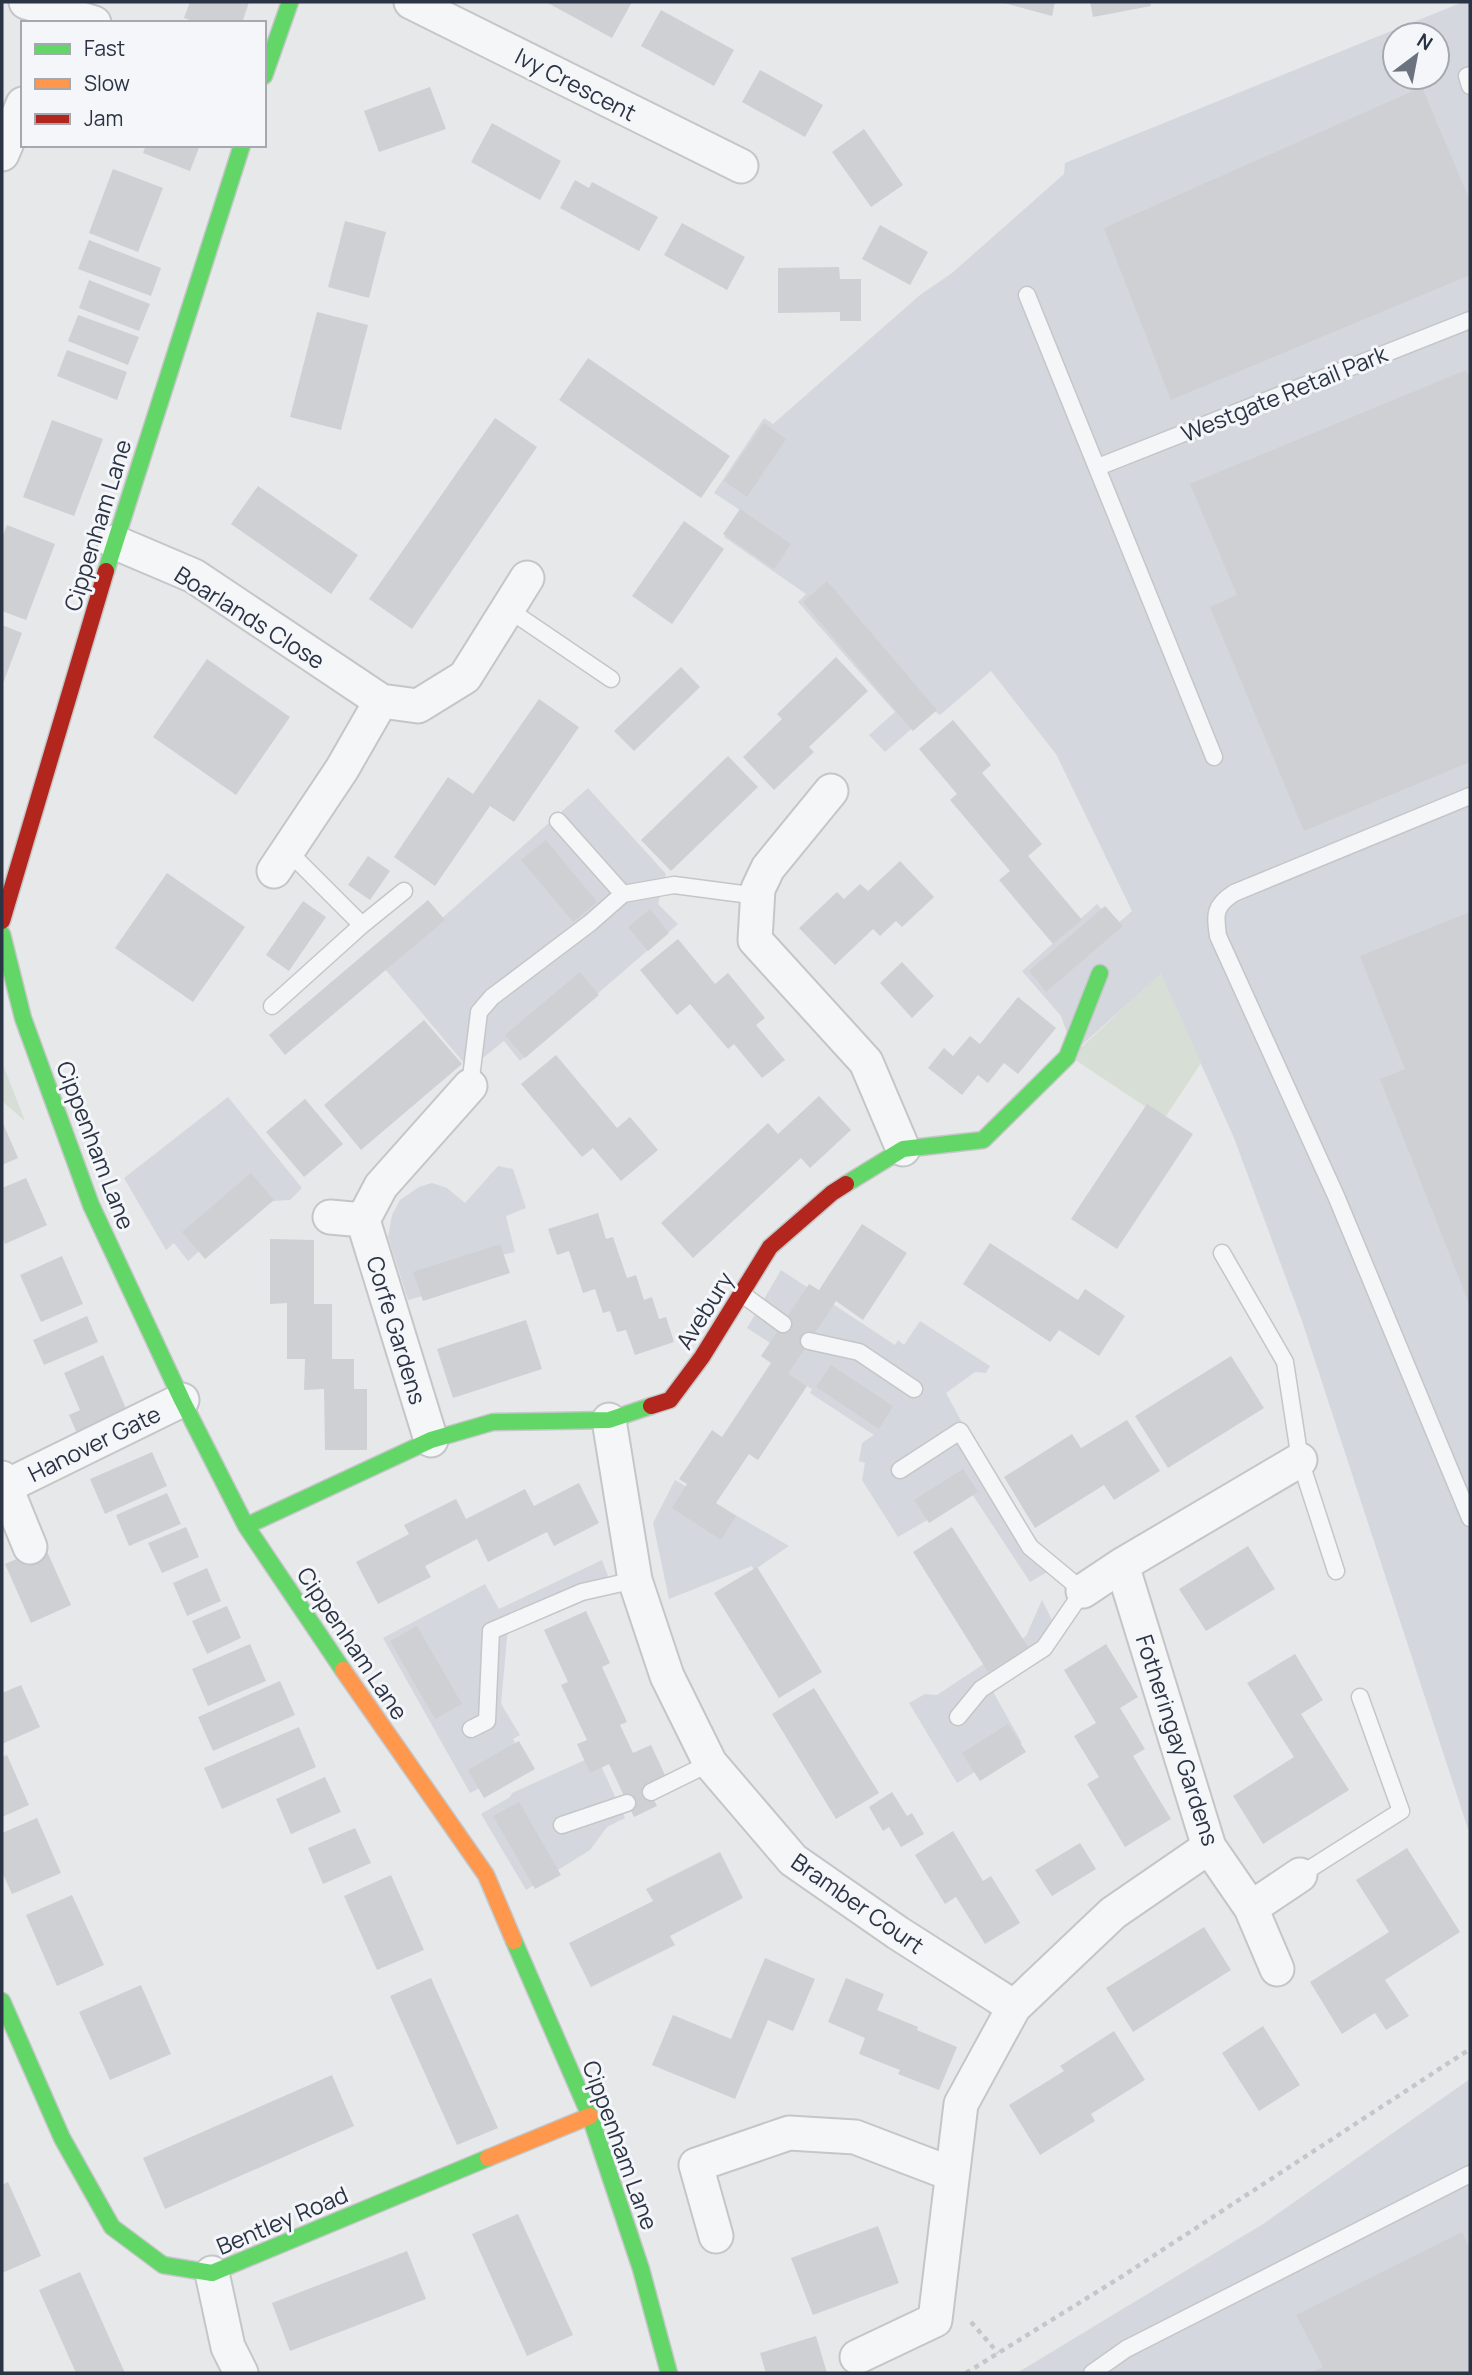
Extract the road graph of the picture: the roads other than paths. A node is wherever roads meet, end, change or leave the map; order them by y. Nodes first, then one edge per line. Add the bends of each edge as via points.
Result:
1 (26, 2) edge
2 (290, 2) edge
3 (411, 2) edge
4 (59, 17) edge
5 (82, 21) edge
6 (266, 70) edge
7 (1470, 75) edge
8 (1470, 86) edge
9 (21, 109) edge
10 (241, 147) edge
11 (2, 154) edge
12 (741, 166) dead end
13 (1027, 295) dead end
14 (1470, 320) edge
15 (1098, 467) junction
16 (114, 542) junction
17 (527, 578) dead end
18 (508, 609) junction
19 (611, 679) dead end
20 (381, 701) junction
21 (1214, 757) dead end
22 (831, 791) dead end
23 (1470, 796) edge
24 (558, 821) dead end
25 (281, 861) joint
26 (404, 891) dead end
27 (624, 894) junction
28 (758, 897) junction
29 (2, 921) edge
30 (362, 925) junction
31 (2, 934) edge
32 (1100, 973) dead end
33 (272, 1006) dead end
34 (470, 1086) joint
35 (903, 1149) junction
36 (330, 1217) dead end
37 (363, 1220) junction
38 (1222, 1253) dead end
39 (741, 1294) junction
40 (783, 1324) dead end
41 (809, 1341) dead end
42 (914, 1389) dead end
43 (183, 1400) junction
44 (609, 1420) junction
45 (431, 1440) junction
46 (1300, 1460) junction
47 (900, 1470) dead end
48 (4, 1482) edge
49 (1470, 1518) edge
50 (246, 1526) junction
51 (30, 1546) dead end
52 (1122, 1564) junction
53 (1336, 1571) dead end
54 (635, 1580) junction
55 (1083, 1591) junction
56 (1360, 1697) dead end
57 (958, 1717) dead end
58 (471, 1729) dead end
59 (710, 1763) junction
60 (651, 1792) dead end
61 (627, 1803) dead end
62 (562, 1825) dead end
63 (1209, 1847) junction
64 (1300, 1875) joint
65 (1251, 1908) junction
66 (1277, 1969) dead end
67 (2, 2001) edge
68 (1014, 2007) junction
69 (590, 2116) junction
70 (952, 2174) junction
71 (1470, 2174) edge
72 (716, 2236) dead end
73 (212, 2273) junction
74 (857, 2357) dead end
75 (241, 2373) edge
76 (669, 2373) edge
77 (1092, 2373) edge

1 - 4 street
2 - 6 street
3 - 12 street, Ivy Crescent
4 - 5 street
7 - 8 lane
9 - 11 street
10 - 16 street, Cippenham Lane
13 - 15 lane
14 - 15 lane, Westgate Retail Park
15 - 21 lane
16 - 20 street, Boarlands Close via 194,576
16 - 29 street, Cippenham Lane
17 - 18 street, Boarlands Close
18 - 19 lane
18 - 20 street, Boarlands Close via 465,677 418,706
20 - 25 street
22 - 28 street via 768,868
23 - 49 lane via 1234,893 1221,901 1215,916 1218,936 1336,1196
24 - 27 lane
25 - 30 lane
26 - 30 lane
27 - 28 lane via 674,885
27 - 34 lane via 479,1012
28 - 35 street via 755,940 866,1062
30 - 33 lane
31 - 43 street, Cippenham Lane via 23,1018 91,1205
32 - 35 street, Avebury via 1067,1058 983,1140
34 - 37 street via 381,1186
35 - 39 street, Avebury via 832,1192 771,1247
36 - 37 street
37 - 45 street, Corfe Gardens
38 - 46 lane via 1285,1362
39 - 40 lane
39 - 44 street, Avebury via 670,1400
41 - 42 lane via 859,1352
43 - 48 street, Hanover Gate
43 - 50 street, Cippenham Lane
44 - 45 street, Avebury via 493,1422
44 - 54 street, Bramber Court
45 - 50 street, Avebury
46 - 52 street
46 - 53 lane
47 - 55 lane via 960,1431 1030,1548
48 - 51 street, Hanover Gate
50 - 69 street, Cippenham Lane via 486,1875
52 - 55 street
52 - 63 street, Fotheringay Gardens
54 - 58 lane via 582,1592 491,1631 487,1721
54 - 59 street, Bramber Court via 667,1676
55 - 57 lane via 1044,1648 981,1689
56 - 64 lane via 1401,1811
59 - 60 lane
59 - 68 street, Bramber Court via 793,1860
61 - 62 lane
63 - 65 street, Fotheringay Gardens
63 - 68 street via 1113,1913
64 - 65 street
65 - 66 street, Fotheringay Gardens
67 - 73 street, Bentley Road via 62,2138 112,2227 163,2264
68 - 70 street via 961,2104
69 - 73 street, Bentley Road
69 - 76 street, Cippenham Lane via 641,2269
70 - 72 street via 855,2137 789,2133 696,2165
70 - 74 street via 935,2320
71 - 77 lane via 1126,2349
73 - 75 street via 228,2347

